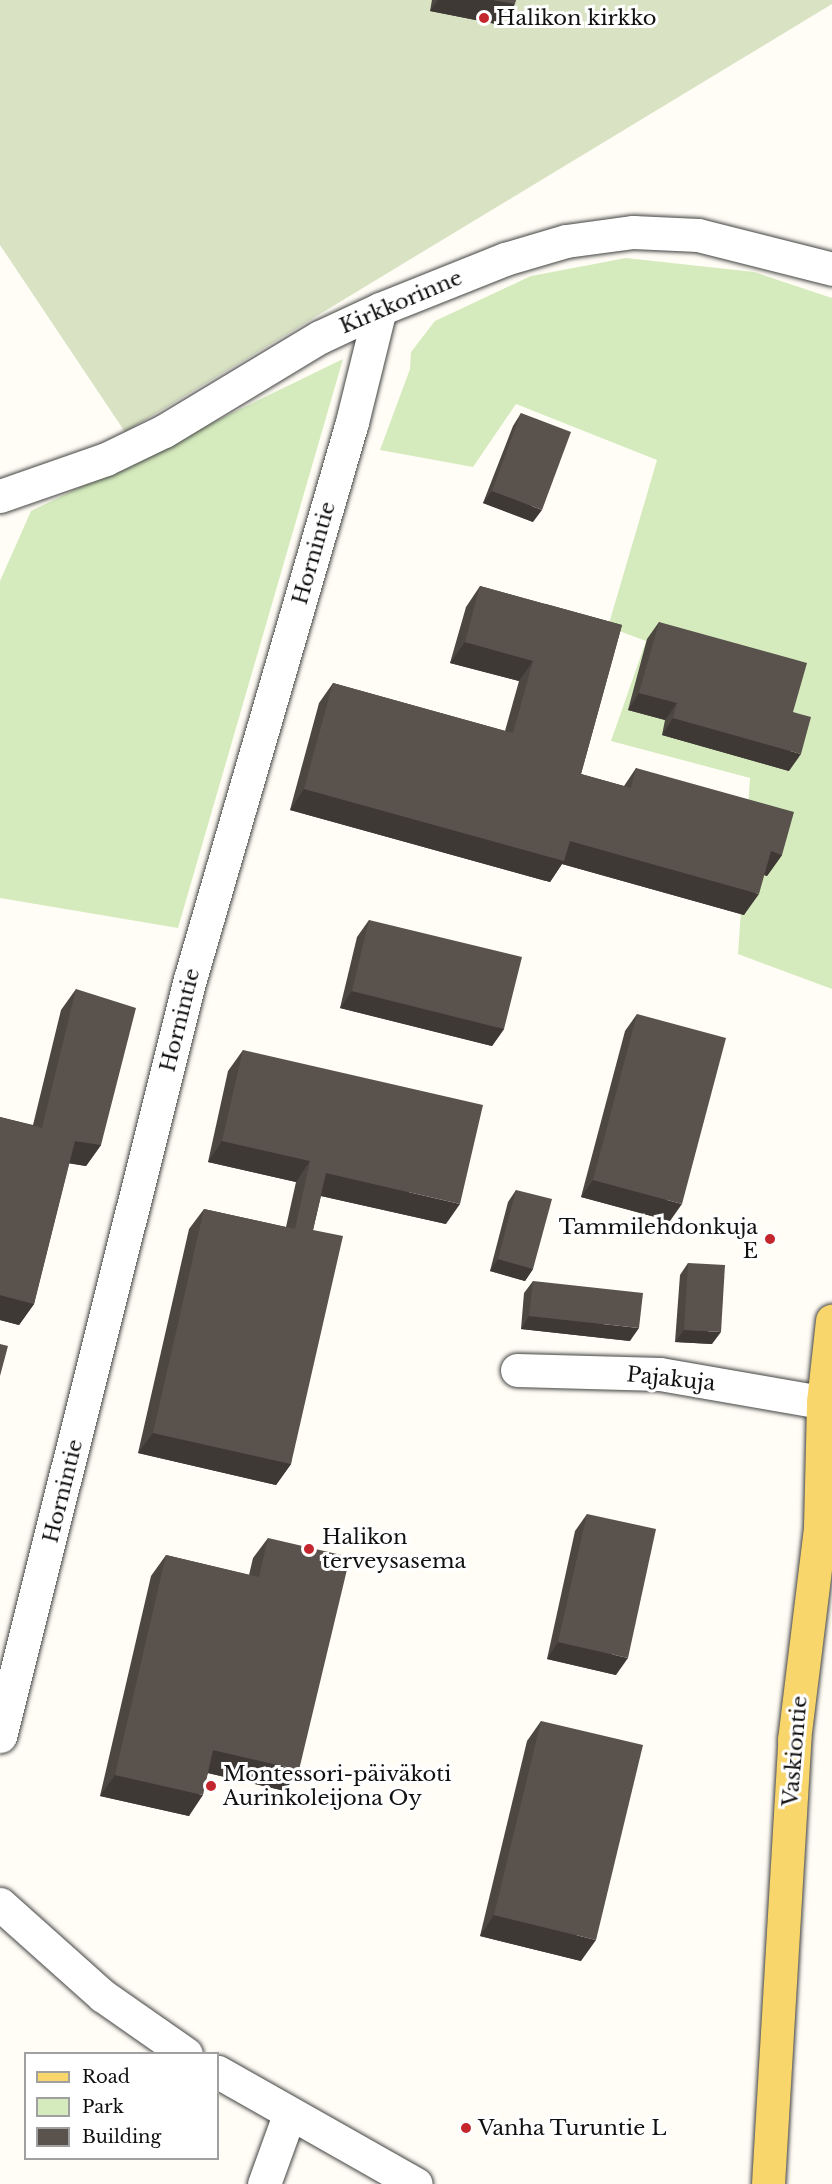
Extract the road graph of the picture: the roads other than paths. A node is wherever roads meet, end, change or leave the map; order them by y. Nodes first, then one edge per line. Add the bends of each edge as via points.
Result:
1 (832, 269) edge
2 (380, 309) junction
3 (0, 496) edge
4 (832, 1320) edge
5 (517, 1370) dead end
6 (828, 1403) edge
7 (0, 1736) edge
8 (0, 1904) edge
9 (183, 2052) edge
10 (219, 2073) edge
11 (289, 2115) junction
12 (264, 2184) edge
13 (416, 2184) edge
14 (768, 2184) edge

1 - 2 street, Kirkkorinne via 698,235 633,232 566,241 505,259
2 - 3 street, Kirkkorinne via 275,362 164,431 106,459
2 - 7 street, Hornintie via 352,422 190,979
4 - 6 main road, Vaskiontie
5 - 6 street, Pajakuja via 660,1374
6 - 14 main road, Vaskiontie via 820,1527 794,1740
8 - 9 street via 103,1996
10 - 11 street
11 - 12 street
11 - 13 street

